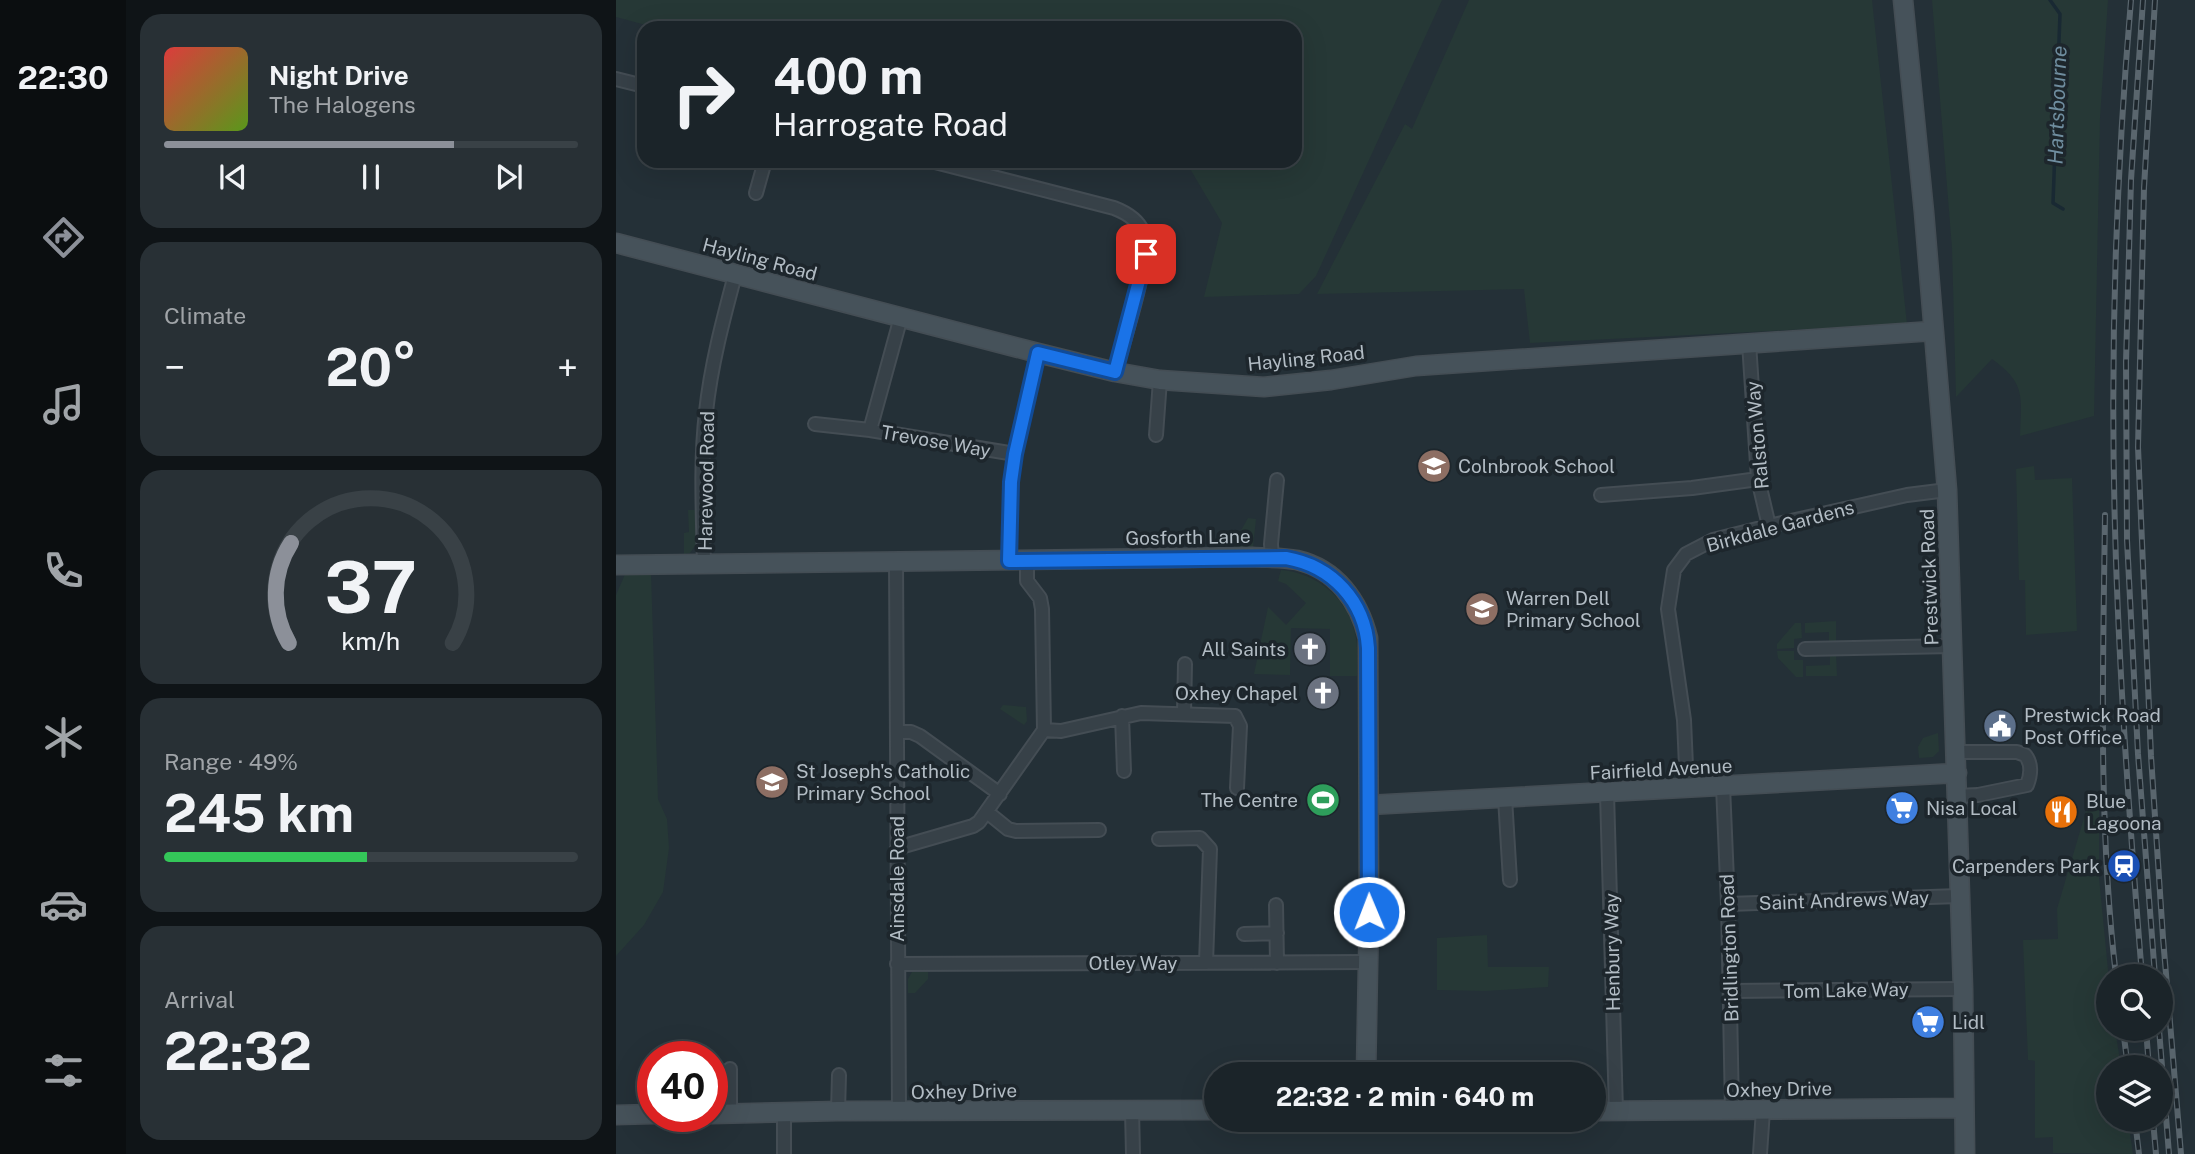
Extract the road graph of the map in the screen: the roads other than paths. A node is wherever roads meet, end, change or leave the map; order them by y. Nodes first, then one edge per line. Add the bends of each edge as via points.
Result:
1 (1903, 0) edge
2 (616, 79) edge
3 (637, 84) edge
4 (763, 168) edge
5 (958, 168) edge
6 (756, 193) dead end
7 (617, 248) edge
8 (735, 275) junction
9 (901, 317) junction
10 (1933, 331) junction
11 (1749, 343) junction
12 (1038, 353) junction
13 (1115, 372) junction
14 (1160, 380) junction
15 (815, 424) dead end
16 (870, 429) junction
17 (1156, 435) dead end
18 (1015, 454) junction
19 (1758, 479) junction
20 (1277, 480) dead end
21 (1947, 490) junction
22 (1601, 495) dead end
23 (1769, 526) junction
24 (1272, 558) junction
25 (896, 561) junction
26 (1018, 561) junction
27 (704, 564) junction
28 (616, 565) edge
29 (1953, 646) junction
30 (1805, 649) dead end
31 (1185, 664) dead end
32 (1184, 713) junction
33 (1122, 716) junction
34 (1044, 730) junction
35 (897, 732) junction
36 (1956, 752) junction
37 (1124, 771) dead end
38 (1957, 774) junction
39 (1723, 786) junction
40 (1237, 788) dead end
41 (1687, 789) junction
42 (1607, 793) junction
43 (1000, 794) junction
44 (1957, 796) junction
45 (1505, 798) junction
46 (1368, 805) junction
47 (987, 812) junction
48 (1098, 830) dead end
49 (1159, 839) dead end
50 (897, 848) junction
51 (1510, 880) dead end
52 (1959, 896) junction
53 (1728, 904) junction
54 (1276, 905) dead end
55 (1277, 933) junction
56 (1244, 934) dead end
57 (1368, 962) junction
58 (1206, 963) junction
59 (1277, 963) junction
60 (897, 964) junction
61 (1963, 989) junction
62 (1730, 991) junction
63 (1366, 1062) edge
64 (730, 1069) dead end
65 (839, 1076) dead end
66 (728, 1079) edge
67 (1963, 1108) junction
68 (1204, 1110) edge
69 (1732, 1110) junction
70 (1763, 1110) junction
71 (838, 1111) junction
72 (1132, 1111) junction
73 (1606, 1111) edge
74 (1616, 1111) junction
75 (899, 1112) junction
76 (637, 1114) edge
77 (728, 1114) edge
78 (784, 1114) junction
79 (616, 1115) edge
80 (784, 1154) edge
81 (1133, 1154) edge
82 (1760, 1154) edge
83 (1965, 1154) edge

1 - 10 street, Prestwick Road
2 - 3 street
4 - 6 street
5 - 13 street via 1114,208 1136,221 1143,232 1146,254
7 - 8 street, Hayling Road
8 - 9 street, Hayling Road
8 - 27 street, Harewood Road via 705,413
9 - 12 street, Hayling Road
9 - 16 street, Trevose Way
10 - 11 street, Hayling Road
10 - 21 street, Prestwick Road
11 - 14 street, Hayling Road via 1408,367 1264,387
11 - 19 street, Ralston Way
12 - 13 street, Hayling Road
12 - 18 street, Trevose Way
13 - 14 street, Hayling Road
14 - 17 street
15 - 16 street
16 - 18 street, Trevose Way
18 - 26 street via 1011,482
19 - 22 street
19 - 23 street, Ralston Way
20 - 24 street
21 - 23 street, Birkdale Gardens
21 - 29 street, Prestwick Road
23 - 41 street, Birkdale Gardens via 1713,540 1686,554 1674,570 1668,609 1684,720
24 - 26 street, Gosforth Lane
24 - 46 street, Gosforth Lane via 1320,569 1347,591 1362,617 1368,648
25 - 26 street, Gosforth Lane
25 - 27 street, Gosforth Lane
25 - 35 street, Ainsdale Road
26 - 34 street via 1042,610
27 - 28 street, Gosforth Lane
29 - 30 street
29 - 36 street, Prestwick Road
31 - 32 street
32 - 33 street
32 - 40 street via 1235,716 1239,721
33 - 34 street via 1061,731
33 - 37 street
34 - 43 street
35 - 43 street via 920,737
35 - 50 street, Ainsdale Road
36 - 38 street, Prestwick Road
36 - 44 street via 2017,752 2025,755 2030,765 2027,785
38 - 39 street, Fairfield Avenue
38 - 44 street, Prestwick Road
39 - 41 street, Fairfield Avenue
39 - 53 street, Bridlington Road
41 - 42 street, Fairfield Avenue
42 - 45 street, Fairfield Avenue
42 - 74 street, Henbury Way
43 - 47 street
44 - 52 street, Prestwick Road
45 - 46 street, Fairfield Avenue
45 - 51 street
46 - 57 street, Gosforth Lane
47 - 48 street via 1016,831
47 - 50 street via 974,826
49 - 58 street via 1200,838 1210,849
50 - 60 street, Ainsdale Road
52 - 53 street, Saint Andrews Way
52 - 61 street, Prestwick Road
53 - 62 street, Bridlington Road
54 - 55 street
55 - 56 street
55 - 59 street
57 - 59 street, Otley Way
57 - 63 street, Gosforth Lane
58 - 59 street, Otley Way
58 - 60 street, Otley Way
60 - 75 street, Ainsdale Road
61 - 62 street, Tom Lake Way
61 - 67 street, Prestwick Road
62 - 69 street, Bridlington Road
64 - 66 street
65 - 71 street
67 - 70 street, Oxhey Drive
67 - 83 street, Prestwick Road
68 - 72 street, Oxhey Drive
69 - 70 street, Oxhey Drive
69 - 74 street, Oxhey Drive
70 - 82 street
71 - 75 street, Oxhey Drive
71 - 78 street, Oxhey Drive
72 - 75 street, Oxhey Drive
72 - 81 street
73 - 74 street, Oxhey Drive
76 - 79 street
77 - 78 street, Oxhey Drive
78 - 80 street

